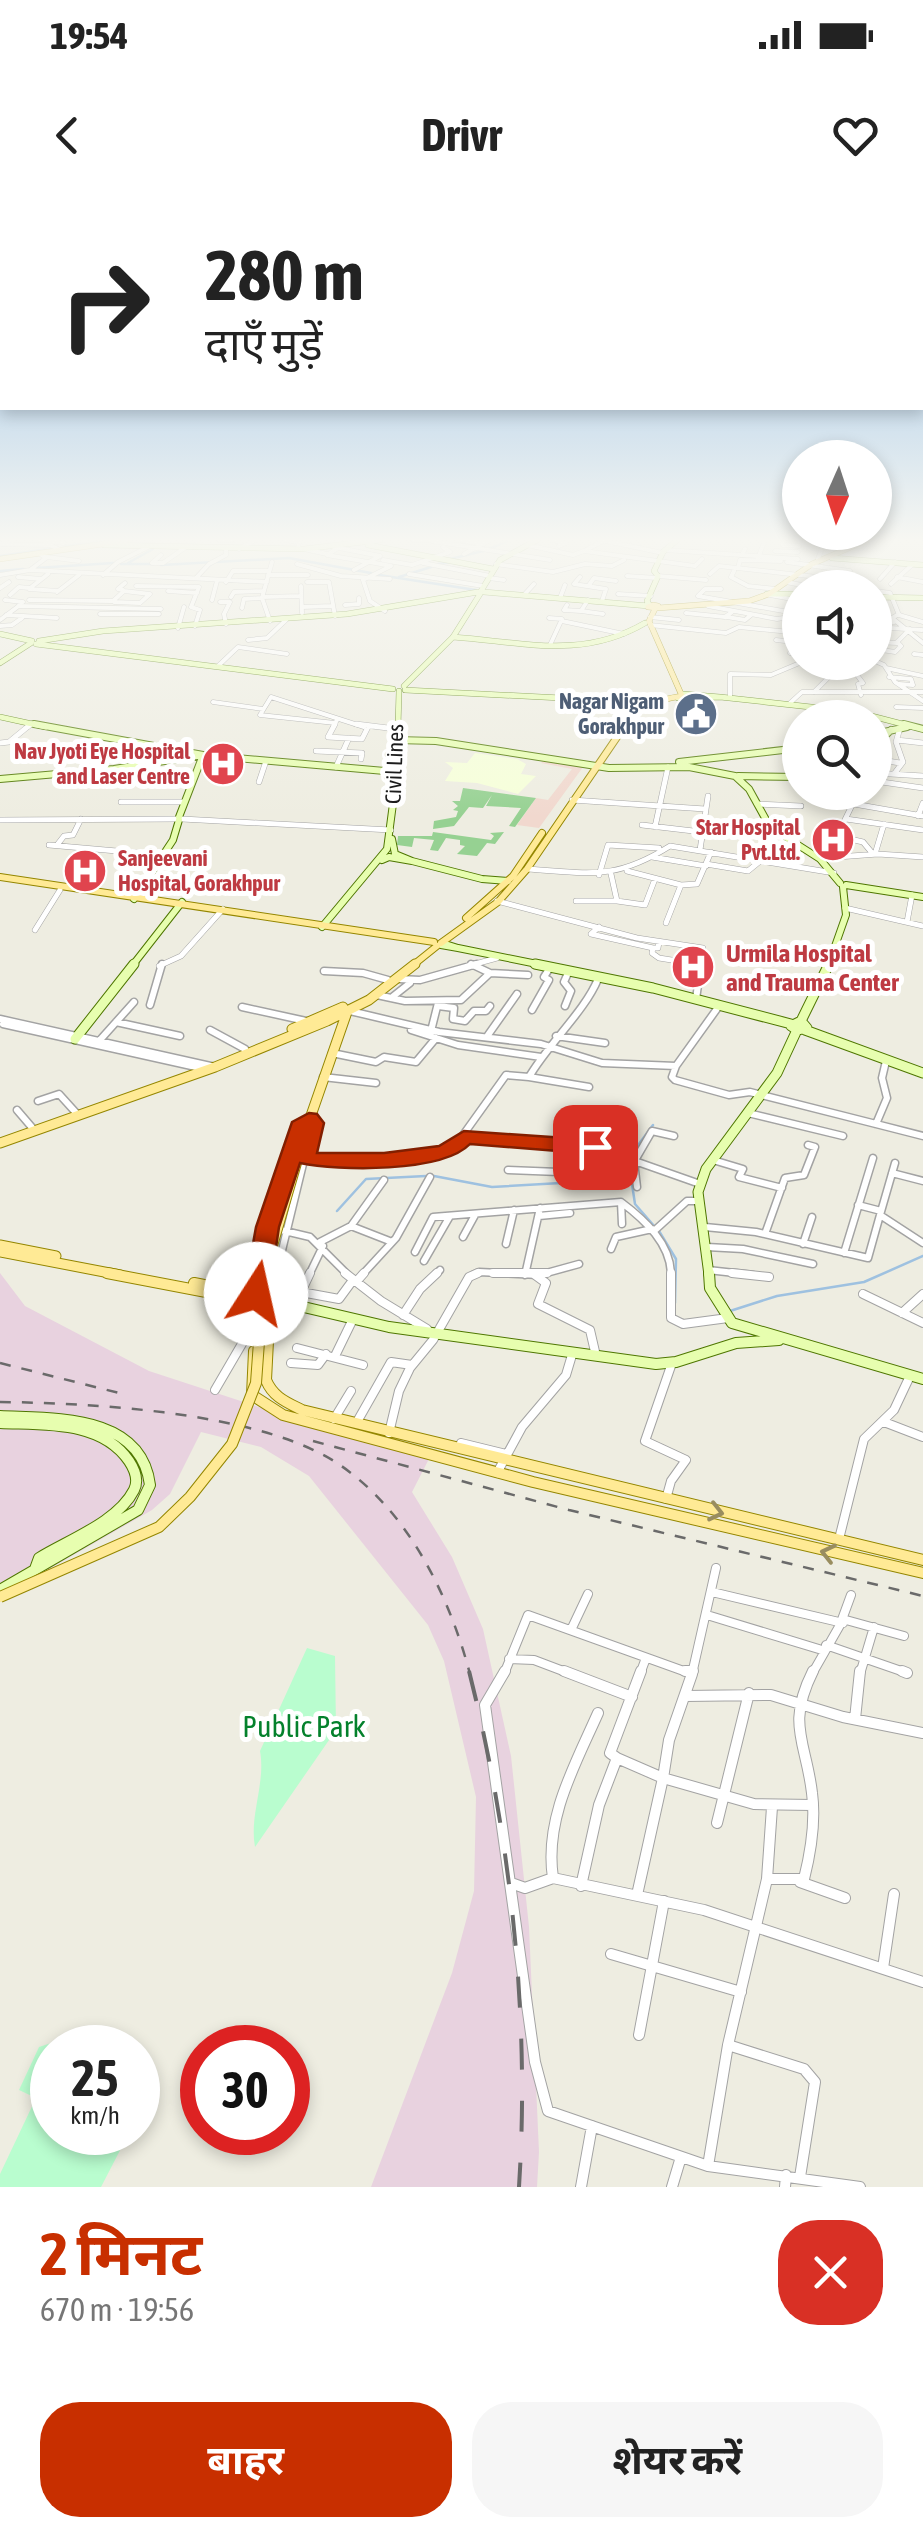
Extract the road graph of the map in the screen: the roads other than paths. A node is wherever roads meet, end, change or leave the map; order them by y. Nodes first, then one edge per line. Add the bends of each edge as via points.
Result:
1 (53, 633) edge
2 (101, 633) edge
3 (272, 633) edge
4 (455, 633) edge
5 (556, 633) edge
6 (619, 633) edge
7 (657, 633) edge
8 (904, 633) edge
9 (85, 634) joint
10 (625, 634) joint
11 (0, 636) edge
12 (452, 637) junction
13 (52, 639) junction
14 (248, 640) dead end
15 (35, 642) junction
16 (892, 643) edge
17 (897, 643) junction
18 (550, 646) junction
19 (894, 652) joint
20 (287, 654) dead end
21 (914, 654) dead end
22 (923, 655) edge
23 (892, 658) edge
24 (0, 664) edge
25 (219, 665) junction
26 (923, 667) edge
27 (892, 668) edge
28 (782, 669) edge
29 (917, 673) edge
30 (892, 677) edge
31 (909, 678) junction
32 (892, 679) edge
33 (825, 680) edge
34 (860, 680) edge
35 (898, 684) junction
36 (400, 688) junction
37 (814, 692) junction
38 (923, 692) edge
39 (910, 693) junction
40 (861, 694) junction
41 (679, 695) junction
42 (730, 698) junction
43 (792, 700) edge
44 (642, 701) junction
45 (213, 702) dead end
46 (782, 702) edge
47 (923, 704) edge
48 (896, 707) dead end
49 (263, 709) junction
50 (0, 718) edge
51 (892, 722) edge
52 (336, 723) junction
53 (31, 724) junction
54 (365, 727) junction
55 (912, 727) junction
56 (923, 727) edge
57 (396, 728) junction
58 (900, 728) junction
59 (892, 730) edge
60 (348, 738) junction
61 (396, 739) junction
62 (896, 740) junction
63 (923, 743) edge
64 (0, 744) edge
65 (782, 750) edge
66 (316, 751) dead end
67 (342, 752) junction
68 (203, 755) junction
69 (361, 758) dead end
70 (702, 760) junction
71 (266, 761) junction
72 (892, 762) edge
73 (901, 763) junction
74 (593, 764) junction
75 (336, 767) junction
76 (668, 767) junction
77 (708, 770) junction
78 (396, 772) junction
79 (894, 774) joint
80 (738, 776) junction
81 (923, 776) edge
82 (782, 777) edge
83 (0, 780) edge
84 (259, 782) dead end
85 (892, 783) edge
86 (923, 788) edge
87 (708, 796) dead end
88 (567, 801) junction
89 (120, 802) dead end
90 (184, 802) junction
91 (923, 803) edge
92 (757, 804) junction
93 (660, 805) junction
94 (782, 805) edge
95 (706, 808) junction
96 (921, 816) edge
97 (81, 819) junction
98 (179, 819) junction
99 (846, 819) junction
100 (0, 820) edge
101 (884, 824) junction
102 (642, 826) dead end
103 (655, 827) junction
104 (923, 830) edge
105 (702, 832) junction
106 (391, 833) junction
107 (544, 835) junction
108 (660, 848) junction
109 (700, 850) junction
110 (711, 852) junction
111 (874, 854) junction
112 (162, 855) junction
113 (389, 855) junction
114 (650, 856) junction
115 (742, 857) junction
116 (923, 857) edge
117 (824, 858) junction
118 (412, 861) joint
119 (760, 861) junction
120 (706, 865) junction
121 (527, 869) junction
122 (736, 869) junction
123 (626, 870) junction
124 (834, 873) junction
125 (611, 874) junction
126 (599, 875) junction
127 (0, 879) edge
128 (482, 879) junction
129 (656, 879) junction
130 (508, 881) junction
131 (843, 884) junction
132 (681, 885) junction
133 (60, 890) junction
134 (912, 896) junction
135 (923, 897) edge
136 (135, 898) junction
137 (495, 898) junction
138 (576, 901) dead end
139 (617, 901) junction
140 (181, 904) junction
141 (846, 908) junction
142 (222, 910) junction
143 (907, 922) junction
144 (666, 923) dead end
145 (325, 926) junction
146 (600, 926) junction
147 (923, 926) edge
148 (35, 930) dead end
149 (659, 942) junction
150 (437, 944) junction
151 (458, 948) joint
152 (653, 948) junction
153 (498, 958) junction
154 (471, 964) junction
155 (703, 964) junction
156 (550, 970) junction
157 (324, 971) dead end
158 (490, 973) junction
159 (568, 973) junction
160 (528, 975) dead end
161 (598, 979) junction
162 (388, 980) junction
163 (399, 980) junction
164 (411, 982) junction
165 (517, 994) dead end
166 (377, 995) junction
167 (392, 998) junction
168 (696, 999) junction
169 (134, 1002) dead end
170 (438, 1003) junction
171 (150, 1004) dead end
172 (490, 1006) dead end
173 (564, 1006) dead end
174 (719, 1006) junction
175 (242, 1007) dead end
176 (348, 1009) junction
177 (532, 1010) dead end
178 (324, 1018) junction
179 (0, 1021) edge
180 (116, 1022) junction
181 (308, 1022) junction
182 (798, 1026) junction
183 (210, 1030) dead end
184 (433, 1034) junction
185 (473, 1034) junction
186 (488, 1035) junction
187 (180, 1036) dead end
188 (336, 1036) junction
189 (556, 1036) junction
190 (76, 1037) junction
191 (100, 1040) junction
192 (606, 1043) dead end
193 (547, 1046) junction
194 (468, 1047) junction
195 (245, 1049) junction
196 (331, 1052) junction
197 (542, 1057) junction
198 (886, 1060) junction
199 (676, 1066) junction
200 (208, 1067) junction
201 (923, 1073) edge
202 (323, 1077) junction
203 (529, 1077) junction
204 (376, 1083) dead end
205 (590, 1087) dead end
206 (762, 1096) junction
207 (38, 1100) dead end
208 (17, 1110) dead end
209 (622, 1111) dead end
210 (748, 1113) junction
211 (77, 1114) junction
212 (308, 1123) junction
213 (876, 1124) junction
214 (34, 1129) junction
215 (674, 1136) dead end
216 (843, 1136) dead end
217 (923, 1136) edge
218 (464, 1138) junction
219 (0, 1141) edge
220 (808, 1145) dead end
221 (595, 1147) junction
222 (304, 1158) junction
223 (873, 1158) dead end
224 (712, 1160) junction
225 (634, 1162) junction
226 (895, 1163) dead end
227 (508, 1170) dead end
228 (892, 1173) junction
229 (632, 1175) junction
230 (430, 1177) dead end
231 (384, 1180) dead end
232 (923, 1181) edge
233 (700, 1184) junction
234 (636, 1187) dead end
235 (782, 1188) junction
236 (621, 1202) junction
237 (699, 1202) junction
238 (858, 1205) junction
239 (514, 1210) junction
240 (540, 1212) junction
241 (570, 1213) dead end
242 (881, 1213) junction
243 (476, 1214) junction
244 (450, 1216) junction
245 (812, 1217) dead end
246 (433, 1218) junction
247 (408, 1220) junction
248 (622, 1224) dead end
249 (351, 1226) junction
250 (705, 1226) junction
251 (268, 1227) junction
252 (285, 1227) junction
253 (653, 1230) junction
254 (765, 1234) junction
255 (464, 1237) dead end
256 (392, 1242) junction
257 (923, 1243) edge
258 (322, 1244) junction
259 (506, 1244) dead end
260 (803, 1244) junction
261 (707, 1246) junction
262 (0, 1249) edge
263 (611, 1249) dead end
264 (415, 1252) dead end
265 (844, 1253) junction
266 (424, 1261) dead end
267 (578, 1264) dead end
268 (813, 1264) dead end
269 (707, 1269) junction
270 (440, 1270) dead end
271 (530, 1276) junction
272 (769, 1277) dead end
273 (355, 1281) junction
274 (302, 1292) junction
275 (256, 1294) junction
276 (864, 1294) dead end
277 (923, 1294) edge
278 (270, 1303) junction
279 (294, 1305) junction
280 (902, 1314) junction
281 (403, 1316) junction
282 (728, 1317) junction
283 (257, 1318) junction
284 (353, 1318) junction
285 (923, 1323) edge
286 (437, 1334) junction
287 (786, 1340) junction
288 (297, 1348) dead end
289 (710, 1353) junction
290 (572, 1354) junction
291 (330, 1355) junction
292 (596, 1357) junction
293 (672, 1362) junction
294 (292, 1363) dead end
295 (363, 1365) dead end
296 (412, 1365) junction
297 (910, 1376) junction
298 (923, 1379) edge
299 (215, 1390) dead end
300 (351, 1391) dead end
301 (0, 1420) edge
302 (333, 1420) junction
303 (358, 1420) dead end
304 (884, 1422) junction
305 (389, 1434) junction
306 (923, 1437) edge
307 (461, 1443) dead end
308 (507, 1458) junction
309 (497, 1474) junction
310 (667, 1498) junction
311 (839, 1541) junction
312 (923, 1560) edge
313 (716, 1568) dead end
314 (35, 1569) joint
315 (923, 1574) edge
316 (712, 1592) junction
317 (0, 1594) edge
318 (588, 1594) dead end
319 (851, 1595) dead end
320 (707, 1615) junction
321 (844, 1621) junction
322 (874, 1626) junction
323 (571, 1630) junction
324 (904, 1636) dead end
325 (824, 1648) junction
326 (646, 1658) junction
327 (510, 1659) junction
328 (861, 1659) junction
329 (907, 1672) dead end
330 (692, 1674) junction
331 (749, 1693) junction
332 (685, 1696) junction
333 (632, 1697) junction
334 (800, 1704) junction
335 (598, 1713) dead end
336 (855, 1719) junction
337 (923, 1733) edge
338 (617, 1758) junction
339 (663, 1778) junction
340 (724, 1797) junction
341 (812, 1806) junction
342 (772, 1807) junction
343 (718, 1823) dead end
344 (553, 1878) junction
345 (767, 1879) junction
346 (799, 1882) junction
347 (510, 1883) junction
348 (581, 1886) junction
349 (894, 1894) dead end
350 (637, 1895) junction
351 (846, 1898) dead end
352 (664, 1901) junction
353 (756, 1926) junction
354 (610, 1954) dead end
355 (651, 1967) junction
356 (883, 1968) junction
357 (923, 1982) edge
358 (741, 1992) junction
359 (639, 2036) dead end
360 (728, 2045) junction
361 (592, 2126) junction
362 (681, 2157) junction
363 (708, 2166) junction
364 (800, 2177) junction
365 (786, 2181) edge
366 (581, 2187) edge
367 (672, 2187) edge
368 (860, 2187) edge

1 - 13 street
2 - 9 main road
3 - 14 street
4 - 12 main road
5 - 18 street
6 - 10 street
7 - 41 main road
8 - 17 street
9 - 13 main road
10 - 18 main road via 592,646
11 - 15 main road
12 - 18 main road
12 - 36 main road
13 - 15 main road
15 - 24 main road
15 - 25 main road
16 - 17 street
17 - 19 street
19 - 23 street
20 - 25 street via 238,648
21 - 22 street
25 - 36 main road
26 - 29 street
27 - 29 street
28 - 42 street via 769,676 730,674
29 - 31 street
30 - 31 street
31 - 35 street via 913,685
32 - 35 street
33 - 37 street
34 - 40 street
35 - 39 street
36 - 44 main road
36 - 57 main road, Civil Lines
37 - 40 street
37 - 43 street
38 - 39 street
39 - 40 street
39 - 47 street
41 - 42 main road
41 - 44 main road
42 - 46 main road
44 - 74 main road
45 - 49 street
47 - 48 street
49 - 52 street via 272,697
49 - 52 street via 260,717
50 - 53 main road
51 - 55 main road
52 - 54 street
52 - 60 street via 328,737
53 - 64 street
53 - 68 main road
54 - 57 street
54 - 60 street via 363,738
55 - 56 main road
55 - 58 main road
57 - 61 main road, Civil Lines
58 - 59 main road
58 - 62 street
60 - 67 street
61 - 74 main road
61 - 78 main road, Civil Lines
62 - 63 street
62 - 73 street
65 - 70 main road
66 - 67 street
67 - 69 street via 362,753
67 - 75 street
68 - 71 main road
68 - 83 main road
68 - 90 main road
70 - 74 main road
70 - 77 main road
71 - 75 main road
71 - 84 street
72 - 73 street
73 - 79 street
74 - 76 main road
74 - 88 main road
75 - 78 main road
76 - 77 main road
76 - 93 street
77 - 80 main road
78 - 106 main road, Civil Lines
79 - 81 street
80 - 82 main road
80 - 92 main road
85 - 86 street
87 - 95 street
88 - 93 street
88 - 107 main road
89 - 90 street
90 - 98 main road
91 - 96 street
92 - 94 street
92 - 117 main road via 774,826
92 - 124 main road via 770,827
93 - 95 street
93 - 103 street
95 - 105 street
96 - 99 street via 855,801
97 - 98 street
97 - 100 street
97 - 112 street via 73,836 53,845
98 - 106 street
98 - 112 main road
99 - 101 street
99 - 111 street via 837,836 863,842
101 - 104 street
101 - 111 street
102 - 103 street
103 - 105 street
105 - 109 street
106 - 113 main road
107 - 121 main road
107 - 130 main road
108 - 109 street
108 - 114 street
108 - 126 street via 608,845
109 - 110 street
110 - 115 street
110 - 120 street
111 - 116 street
111 - 117 street
112 - 136 main road
113 - 118 main road
113 - 145 main road
114 - 120 street
114 - 123 street
115 - 119 street
115 - 122 street
117 - 124 main road
118 - 128 main road
119 - 122 street via 748,871
119 - 124 street
120 - 122 street
120 - 132 street via 697,884
121 - 126 street
121 - 137 main road
123 - 125 street
123 - 129 street
124 - 131 main road
125 - 126 street
125 - 139 street
127 - 133 main road
127 - 136 main road
128 - 130 main road
128 - 137 main road
129 - 132 street
129 - 139 street via 645,906
130 - 137 main road
131 - 134 main road
131 - 141 main road
132 - 144 street
133 - 136 main road
133 - 148 street
134 - 135 main road
134 - 143 street
136 - 140 main road
137 - 146 street
137 - 150 main road
138 - 139 street
140 - 142 main road
140 - 190 main road
141 - 143 street
141 - 182 main road via 840,940
142 - 145 main road
142 - 171 street via 181,956 160,964
143 - 147 street
145 - 150 main road
146 - 149 street
146 - 152 street via 590,934
149 - 152 street
149 - 155 street via 703,948
150 - 151 main road
150 - 162 main road
150 - 163 main road
151 - 153 main road
152 - 155 street via 659,958
153 - 154 street
153 - 156 main road
154 - 158 street
154 - 164 street
155 - 168 street
156 - 159 main road
156 - 177 street
157 - 162 street
158 - 160 street
158 - 170 street via 461,1000
159 - 161 main road
159 - 173 street via 564,982 572,990
161 - 168 main road
161 - 189 street
162 - 176 main road
163 - 164 street
163 - 166 main road
164 - 167 street
165 - 186 street
166 - 167 street
166 - 176 main road
167 - 170 street
168 - 174 main road
169 - 180 street
170 - 172 street via 464,1021
170 - 184 street
174 - 182 main road
174 - 199 street
175 - 181 street
176 - 178 main road
176 - 184 street
176 - 188 main road
178 - 181 main road
178 - 188 main road
178 - 200 main road
179 - 190 street
180 - 187 street
180 - 191 street
181 - 195 main road
182 - 198 main road
182 - 206 main road via 793,1048
183 - 195 street
184 - 185 street
184 - 194 street
184 - 196 street via 416,1062 384,1056 373,1062
185 - 186 street
185 - 194 street
186 - 193 street
188 - 196 main road
189 - 192 street
189 - 193 street
190 - 191 street
190 - 200 street
191 - 200 street
193 - 197 street
193 - 199 street via 602,1063
194 - 197 street
195 - 200 main road
196 - 202 main road
197 - 203 street
198 - 201 main road
198 - 213 street via 887,1098
199 - 206 street via 672,1077 685,1084
200 - 211 main road
202 - 204 street
202 - 212 main road
203 - 205 street
203 - 218 street via 506,1075
206 - 210 main road
206 - 213 street
207 - 211 street via 58,1094
208 - 214 street
209 - 221 street
210 - 216 street
210 - 224 main road
211 - 214 main road
212 - 222 street
212 - 251 street via 303,1122
212 - 317 main road, bridge via 264,1274 256,1383 232,1444 159,1527
213 - 217 street
214 - 219 main road
215 - 225 street via 653,1130
218 - 221 street
218 - 222 street via 448,1152 384,1160
220 - 235 street via 814,1147 804,1175 786,1176
221 - 225 street
222 - 252 street
223 - 238 street
224 - 233 main road
224 - 235 street via 742,1168 738,1178
225 - 229 street
225 - 233 street
226 - 228 street
227 - 229 street
228 - 232 street
228 - 242 street
229 - 234 street
230 - 247 street
231 - 249 street
233 - 237 main road
235 - 254 street
236 - 240 street
236 - 248 street
236 - 253 street
237 - 250 main road
237 - 253 street via 687,1201
238 - 242 street
238 - 265 street
239 - 240 street
239 - 243 street
239 - 259 street
240 - 241 street
240 - 271 street
242 - 257 street
242 - 265 street via 868,1258
243 - 244 street
243 - 255 street
244 - 246 street
244 - 266 street
245 - 260 street
246 - 247 street
246 - 264 street
247 - 256 street
249 - 256 street
249 - 258 street
250 - 254 street
250 - 261 main road
251 - 252 street
251 - 275 street
252 - 258 street
252 - 278 street
253 - 263 street via 616,1238
253 - 282 street via 670,1258 671,1318 683,1324
254 - 260 street
256 - 273 street
258 - 273 street
258 - 274 street
260 - 265 street
261 - 268 street
261 - 269 main road
262 - 275 main road
262 - 283 main road via 248,1300
267 - 271 street
269 - 272 street
269 - 282 main road via 712,1294
270 - 281 street
271 - 286 street via 472,1275
271 - 292 street via 546,1283 538,1304 590,1330
273 - 274 street via 339,1299
273 - 281 street
274 - 279 street
275 - 278 main road
276 - 280 street
277 - 280 street
278 - 279 main road
278 - 302 main road via 265,1386 286,1405
279 - 284 main road
280 - 285 street
281 - 286 street
282 - 287 main road
282 - 289 main road via 728,1337
283 - 299 street
283 - 309 main road via 249,1384 259,1403
284 - 286 main road
284 - 291 street
286 - 290 main road
286 - 296 street
287 - 289 main road
287 - 297 main road
288 - 291 street
289 - 293 main road
290 - 292 main road
290 - 308 street via 566,1375 522,1427
291 - 294 street via 318,1365
291 - 295 street
292 - 293 main road
293 - 310 street via 645,1441 686,1460
296 - 303 street via 388,1364
296 - 305 street
297 - 298 main road
297 - 304 street
300 - 302 street
301 - 314 main road via 110,1428 140,1455 151,1482 138,1510
302 - 305 main road
304 - 306 street
304 - 311 street via 864,1439
305 - 308 main road
307 - 308 street
308 - 309 street
308 - 310 main road
315 -> 309 main road
310 -> 311 main road
311 - 312 main road
313 - 316 street
314 - 317 main road
316 - 320 street
316 - 321 street
318 - 323 street
319 - 321 street
320 - 325 street
320 - 330 street
321 - 322 street
321 - 325 street
322 - 324 street
322 - 328 street
323 - 326 street
323 - 327 street via 528,1615
325 - 328 street
325 - 334 street
326 - 330 street
326 - 333 street
327 - 333 street via 534,1660
327 - 347 street via 485,1704
328 - 329 street
328 - 336 street
330 - 332 street
331 - 332 street
331 - 334 street
331 - 340 street
332 - 339 street
333 - 338 street via 610,1753
334 - 336 street
334 - 341 street via 796,1743 809,1773
335 - 344 street via 561,1803
336 - 337 street
338 - 339 street
338 - 348 street
339 - 340 street
339 - 350 street
340 - 342 street
340 - 343 street
341 - 342 street
341 - 346 street via 808,1865
342 - 345 street
344 - 347 street via 525,1888
344 - 348 street
345 - 346 street
345 - 353 street
346 - 351 street
347 - 361 street via 548,2111
348 - 350 street
349 - 356 street
350 - 352 street
352 - 353 street
352 - 355 street
353 - 356 street
353 - 358 street
354 - 355 street
355 - 358 street
355 - 359 street
356 - 357 street
358 - 360 street
360 - 363 street
360 - 364 street via 804,2068 815,2082
361 - 362 street
361 - 366 street
362 - 363 street
362 - 367 street
363 - 365 street
364 - 365 street
364 - 368 street

